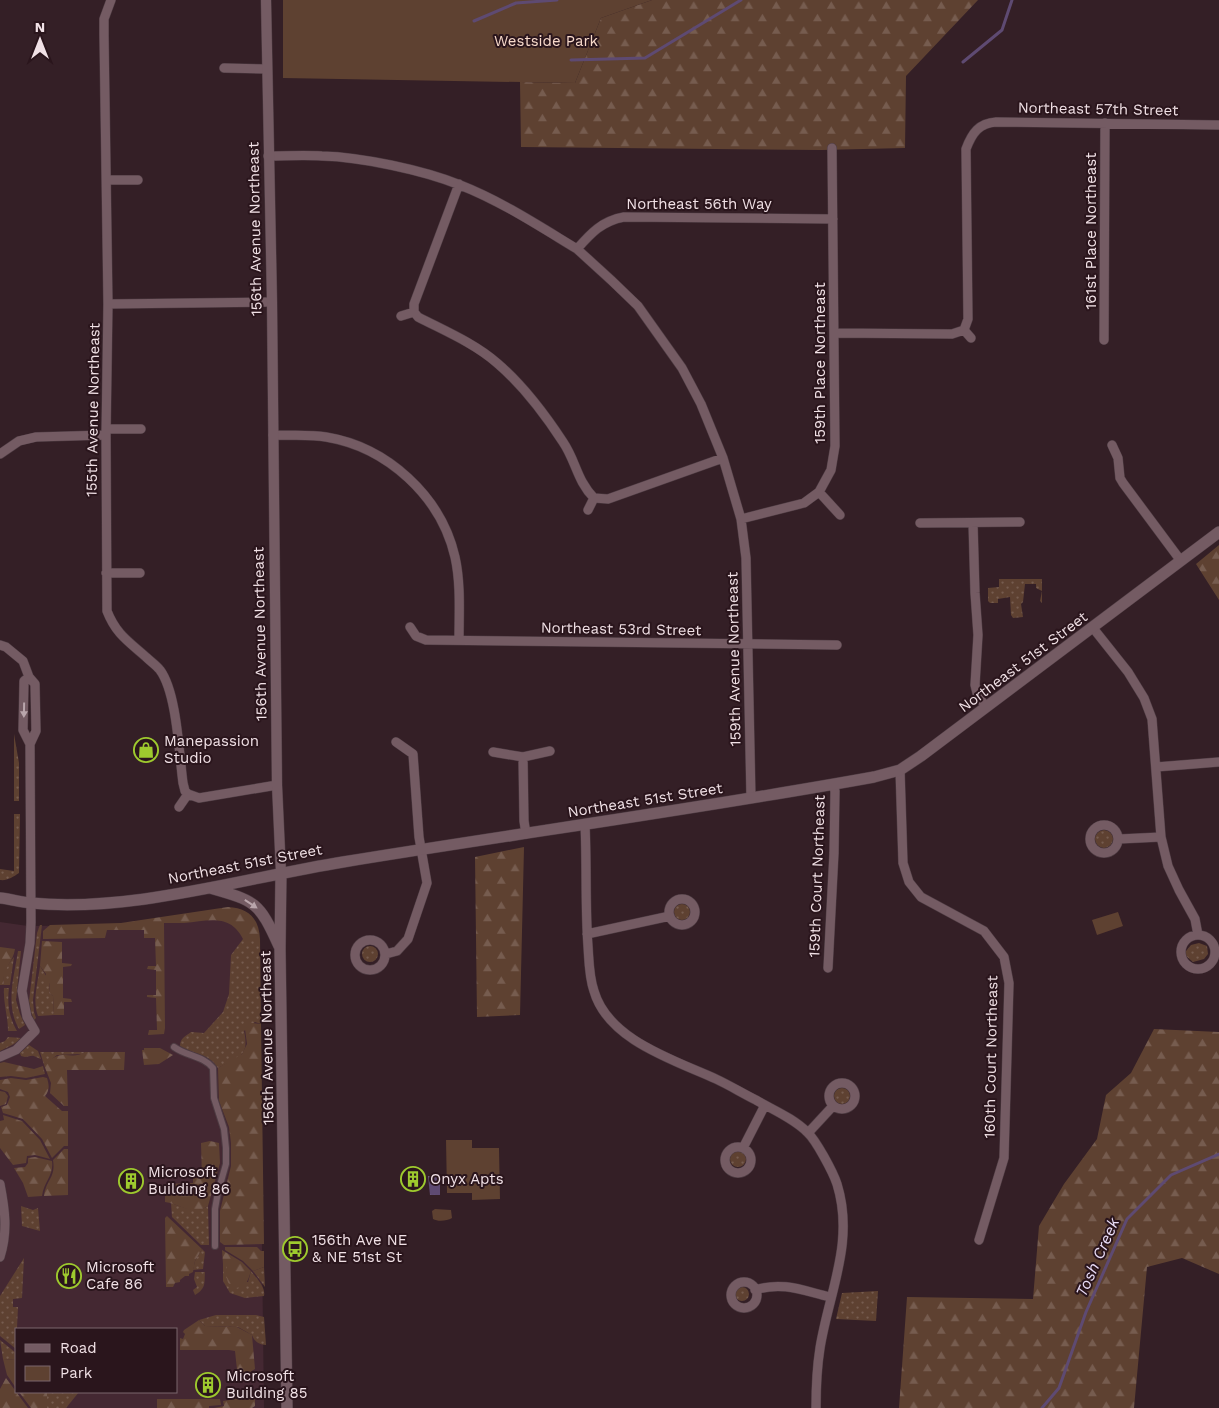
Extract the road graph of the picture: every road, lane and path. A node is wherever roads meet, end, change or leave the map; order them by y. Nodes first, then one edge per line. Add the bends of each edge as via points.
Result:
1 (111, 0) edge
2 (266, 0) edge
3 (224, 68) dead end
4 (267, 69) junction
5 (1106, 123) junction
6 (1219, 125) edge
7 (832, 148) dead end
8 (268, 156) junction
9 (107, 180) junction
10 (138, 180) dead end
11 (459, 184) junction
12 (833, 219) junction
13 (577, 249) junction
14 (272, 302) junction
15 (108, 304) junction
16 (414, 312) junction
17 (401, 316) dead end
18 (964, 330) junction
19 (834, 333) junction
20 (971, 338) dead end
21 (1104, 340) dead end
22 (141, 429) dead end
23 (106, 432) junction
24 (273, 435) junction
25 (1112, 445) dead end
26 (0, 454) edge
27 (723, 458) junction
28 (819, 492) junction
29 (594, 498) junction
30 (588, 510) dead end
31 (840, 515) dead end
32 (741, 519) junction
33 (973, 522) junction
34 (1020, 522) dead end
35 (920, 523) dead end
36 (1219, 532) edge
37 (1181, 561) junction
38 (106, 573) junction
39 (140, 573) dead end
40 (410, 627) dead end
41 (1093, 628) junction
42 (459, 640) junction
43 (748, 644) junction
44 (0, 645) edge
45 (837, 645) dead end
46 (987, 707) junction
47 (396, 742) dead end
48 (493, 752) dead end
49 (550, 752) dead end
50 (523, 757) junction
51 (1219, 762) edge
52 (1156, 767) junction
53 (900, 770) junction
54 (833, 784) junction
55 (277, 785) junction
56 (188, 794) junction
57 (751, 798) junction
58 (179, 807) dead end
59 (585, 825) junction
60 (526, 834) junction
61 (1161, 837) junction
62 (1119, 839) dead end
63 (421, 850) junction
64 (281, 873) junction
65 (206, 887) junction
66 (0, 898) edge
67 (31, 903) junction
68 (670, 916) dead end
69 (587, 934) junction
70 (1198, 934) dead end
71 (280, 949) junction
72 (386, 954) dead end
73 (828, 968) dead end
74 (174, 1047) dead end
75 (0, 1057) edge
76 (765, 1105) junction
77 (833, 1106) dead end
78 (808, 1133) junction
79 (744, 1148) dead end
80 (0, 1184) edge
81 (979, 1240) dead end
82 (215, 1246) dead end
83 (0, 1257) edge
84 (755, 1290) dead end
85 (830, 1297) junction
86 (287, 1408) edge
87 (816, 1408) edge

1 - 9 street, 155th Avenue Northeast via 104,19
2 - 4 street, 156th Avenue Northeast
3 - 4 street
4 - 8 street, 156th Avenue Northeast
5 - 6 street, Northeast 57th Street
5 - 18 street, Northeast 57th Street via 986,123 977,128 970,138 966,149 968,319
5 - 21 street, 161st Place Northeast
7 - 12 street, 159th Place Northeast
8 - 11 street via 366,160
8 - 14 street, 156th Avenue Northeast
9 - 10 street
9 - 15 street, 155th Avenue Northeast
11 - 13 street via 496,201
11 - 16 street via 414,304
12 - 13 street, Northeast 56th Way via 624,217 598,226
12 - 19 street, 159th Place Northeast
13 - 27 street, 159th Avenue Northeast via 638,306 701,404
14 - 15 street
14 - 24 street, 156th Avenue Northeast
15 - 23 street, 155th Avenue Northeast
16 - 17 street
16 - 29 street via 490,357 517,382 565,445 584,488
18 - 19 street via 952,334
18 - 20 street
19 - 28 street, 159th Place Northeast via 835,446 831,470
22 - 23 street
23 - 26 street via 20,440
23 - 38 street, 155th Avenue Northeast
24 - 42 street via 325,437 350,443 381,458 412,480 431,503 455,557
24 - 55 street, 156th Avenue Northeast
25 - 37 street via 1118,458 1120,478
27 - 29 street via 608,499
27 - 32 street, 159th Avenue Northeast
28 - 31 street
28 - 32 street via 804,503
29 - 30 street
32 - 43 street, 159th Avenue Northeast via 746,558
33 - 34 street
33 - 35 street
33 - 46 street via 978,644 975,685 978,697
36 - 37 main road, Northeast 51st Street
37 - 41 main road, Northeast 51st Street
38 - 39 street
38 - 56 street, 155th Avenue Northeast via 107,611 112,625 159,669 167,681 172,695 182,783
40 - 42 street, Northeast 53rd Street via 416,636 426,640
41 - 46 main road, Northeast 51st Street
41 - 52 street via 1144,698 1152,719
42 - 43 street, Northeast 53rd Street
43 - 45 street, Northeast 53rd Street
43 - 57 street, 159th Avenue Northeast
44 - 67 street via 23,661 29,677 24,681 23,730 30,744
46 - 53 main road, Northeast 51st Street
47 - 63 street via 413,754
48 - 50 street
49 - 50 street
50 - 60 street
51 - 52 street
52 - 61 street
53 - 54 main road, Northeast 51st Street
53 - 81 street, 160th Court Northeast via 903,864 909,882 921,897 984,931 1004,957 1009,983 1004,1158
54 - 57 main road, Northeast 51st Street
54 - 73 street, 159th Court Northeast via 834,844
55 - 56 street via 200,798
55 - 64 street, 156th Avenue Northeast
56 - 58 street
57 - 59 main road, Northeast 51st Street
59 - 60 main road, Northeast 51st Street
59 - 69 street
60 - 63 main road, Northeast 51st Street
61 - 62 street
61 - 70 street via 1168,866 1195,919
63 - 64 main road, Northeast 51st Street
63 - 72 street via 427,883 417,916 403,946
64 - 65 main road, Northeast 51st Street
64 - 71 main road, 156th Avenue Northeast
65 - 67 main road, Northeast 51st Street via 116,901
65 -> 71 main road via 242,898 256,906 268,921
66 - 67 main road, Northeast 51st Street
67 - 75 street via 30,943 22,991 27,1017 35,1031 16,1050
68 - 69 street
69 - 76 street via 594,992 603,1010 627,1036
71 - 86 main road, 156th Avenue Northeast
74 - 82 street via 202,1059 213,1068 214,1098 224,1128 226,1148 226,1164 215,1209
76 - 78 street
76 - 79 street
77 - 78 street
78 - 85 street via 836,1184 842,1211 842,1252
80 - 83 street via 6,1239
84 - 85 street via 780,1285
85 - 87 street via 820,1348

